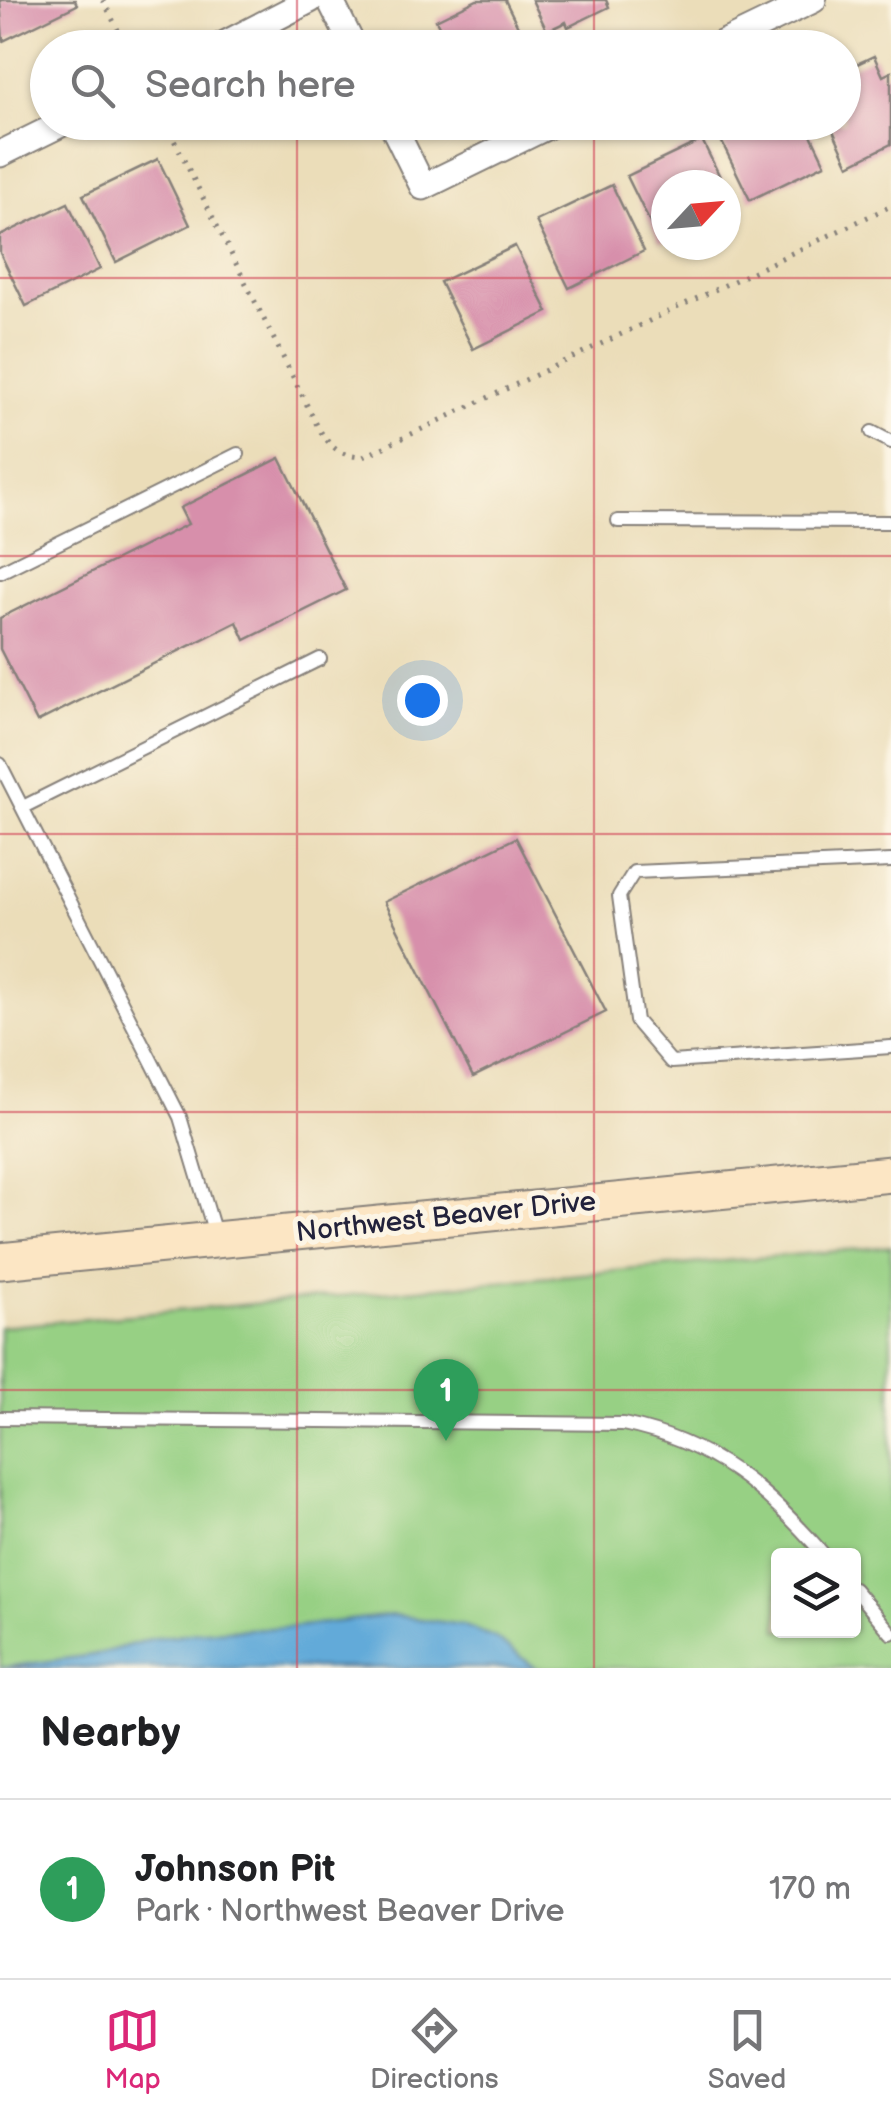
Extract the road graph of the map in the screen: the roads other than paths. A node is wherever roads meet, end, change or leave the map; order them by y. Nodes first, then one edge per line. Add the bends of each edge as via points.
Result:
1 (310, 0) edge
2 (330, 0) edge
3 (813, 0) edge
4 (252, 30) edge
5 (345, 30) edge
6 (750, 30) edge
7 (30, 139) edge
8 (400, 140) edge
9 (519, 140) edge
10 (0, 154) edge
11 (872, 432) dead end
12 (891, 442) edge
13 (238, 454) dead end
14 (618, 521) dead end
15 (891, 522) edge
16 (0, 572) edge
17 (320, 658) dead end
18 (0, 764) edge
19 (23, 808) junction
20 (891, 862) edge
21 (891, 1047) edge
22 (891, 1174) edge
23 (217, 1240) junction
24 (0, 1261) edge
25 (0, 1418) edge
26 (818, 1548) edge
27 (861, 1597) edge
28 (891, 1633) edge

1 - 4 street
2 - 5 street
3 - 6 street
7 - 10 street
8 - 9 street via 423,187
11 - 12 lane
13 - 16 lane
14 - 15 lane
17 - 19 lane
18 - 19 lane
19 - 23 lane via 180,1117
20 - 21 lane via 634,872 619,896 636,1021 671,1062
22 - 23 main road, Northwest Beaver Drive
23 - 24 main road, Northwest Beaver Drive
25 - 26 lane via 623,1424 676,1438 725,1462 771,1496
27 - 28 lane

